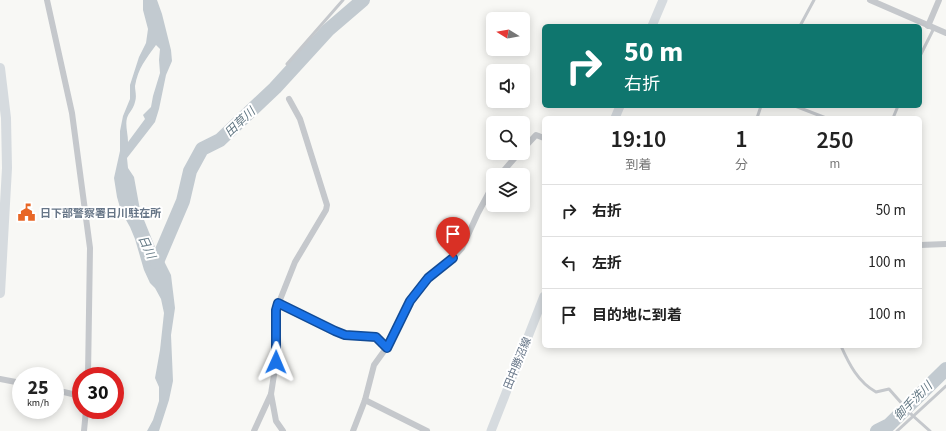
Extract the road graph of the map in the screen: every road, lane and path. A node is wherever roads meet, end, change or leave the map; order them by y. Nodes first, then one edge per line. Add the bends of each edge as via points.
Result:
1 (47, 0) edge
2 (343, 0) edge
3 (663, 0) edge
4 (814, 0) edge
5 (870, 0) edge
6 (940, 0) edge
7 (653, 24) edge
8 (801, 24) edge
9 (931, 27) junction
10 (946, 33) edge
11 (922, 51) edge
12 (287, 64) dead end
13 (0, 72) edge
14 (288, 99) dead end
15 (800, 108) edge
16 (821, 116) edge
17 (542, 138) edge
18 (530, 142) edge
19 (513, 160) edge
20 (506, 168) edge
21 (3, 195) edge
22 (486, 199) edge
23 (946, 244) edge
24 (922, 245) edge
25 (0, 293) edge
26 (542, 301) edge
27 (278, 303) junction
28 (387, 348) junction
29 (842, 348) edge
30 (88, 367) edge
31 (0, 379) edge
32 (12, 381) edge
33 (946, 386) edge
34 (271, 394) junction
35 (365, 400) junction
36 (913, 415) junction
37 (85, 419) edge
38 (84, 431) edge
39 (254, 431) edge
40 (283, 431) edge
41 (353, 431) edge
42 (427, 431) edge
43 (491, 431) edge
44 (897, 431) edge
45 (930, 431) edge

1 - 30 street via 72,113 90,248
2 - 12 lane
3 - 7 main road
4 - 8 lane
5 - 9 street
6 - 9 street
9 - 10 street
9 - 11 lane
13 - 21 highway via 6,118
14 - 27 street via 300,118 327,205 295,262
15 - 16 lane
17 - 18 street via 536,136
19 - 20 street
21 - 25 highway
22 - 28 street via 462,248 428,278 410,301
23 - 24 street
26 - 43 main road, 田中勝沼線
27 - 28 street via 345,335 376,337
27 - 34 street via 276,362
28 - 35 street via 374,366
29 - 36 lane via 863,383 876,392 889,388
31 - 32 street
33 - 36 lane
34 - 39 street
34 - 40 street via 276,421
35 - 41 street
35 - 42 street
36 - 44 lane
36 - 45 lane
37 - 38 street

